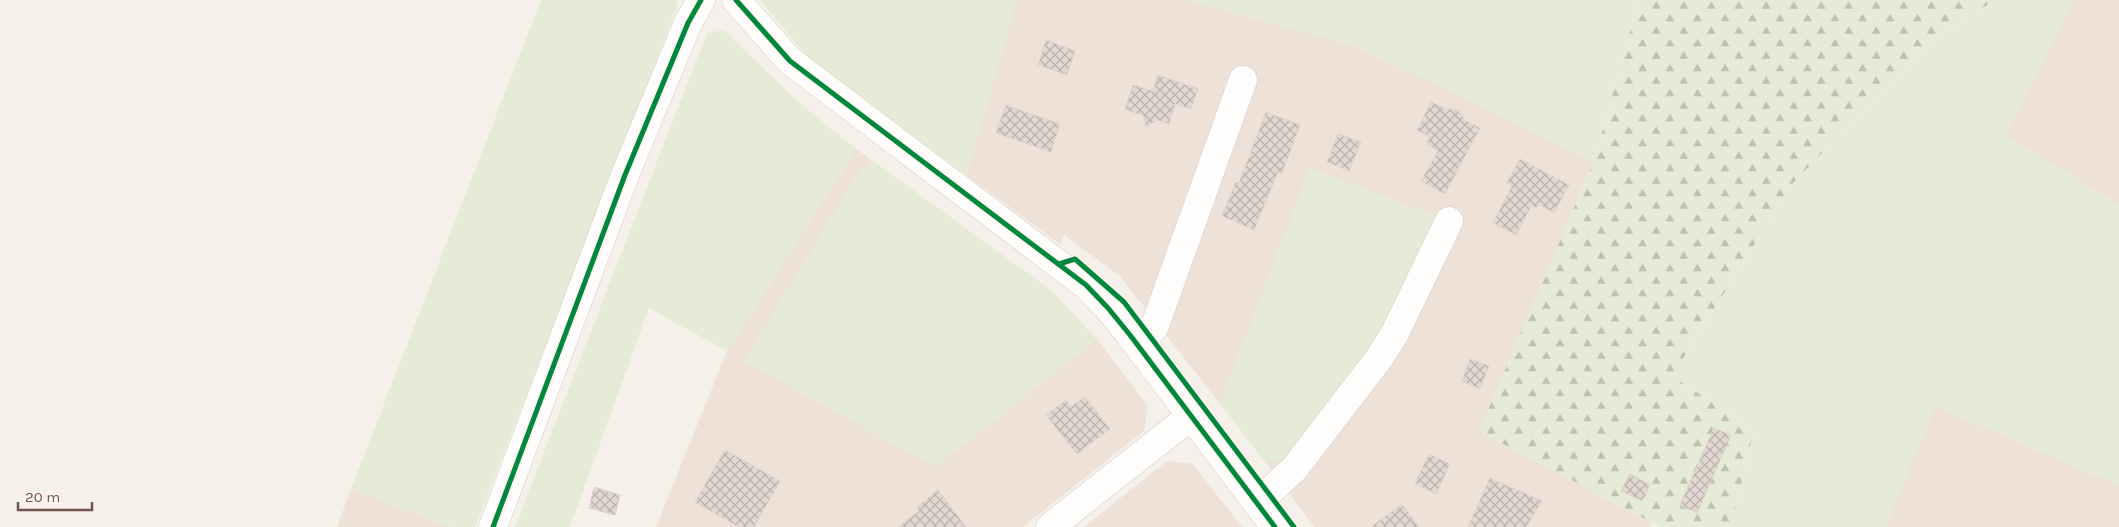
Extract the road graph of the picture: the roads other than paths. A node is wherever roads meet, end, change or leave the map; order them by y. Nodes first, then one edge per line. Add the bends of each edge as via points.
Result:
1 (701, 0) edge
2 (736, 0) edge
3 (1243, 80) dead end
4 (1449, 221) dead end
5 (1137, 344) junction
6 (1191, 416) junction
7 (1257, 503) junction
8 (494, 527) edge
9 (1050, 527) edge
10 (1275, 527) edge

1 - 8 street via 688,23 625,175
2 - 5 street via 790,61 1086,285
3 - 5 street via 1154,328
4 - 7 street via 1395,333 1380,357 1294,469
5 - 6 street
6 - 7 street
6 - 9 street
7 - 10 street

